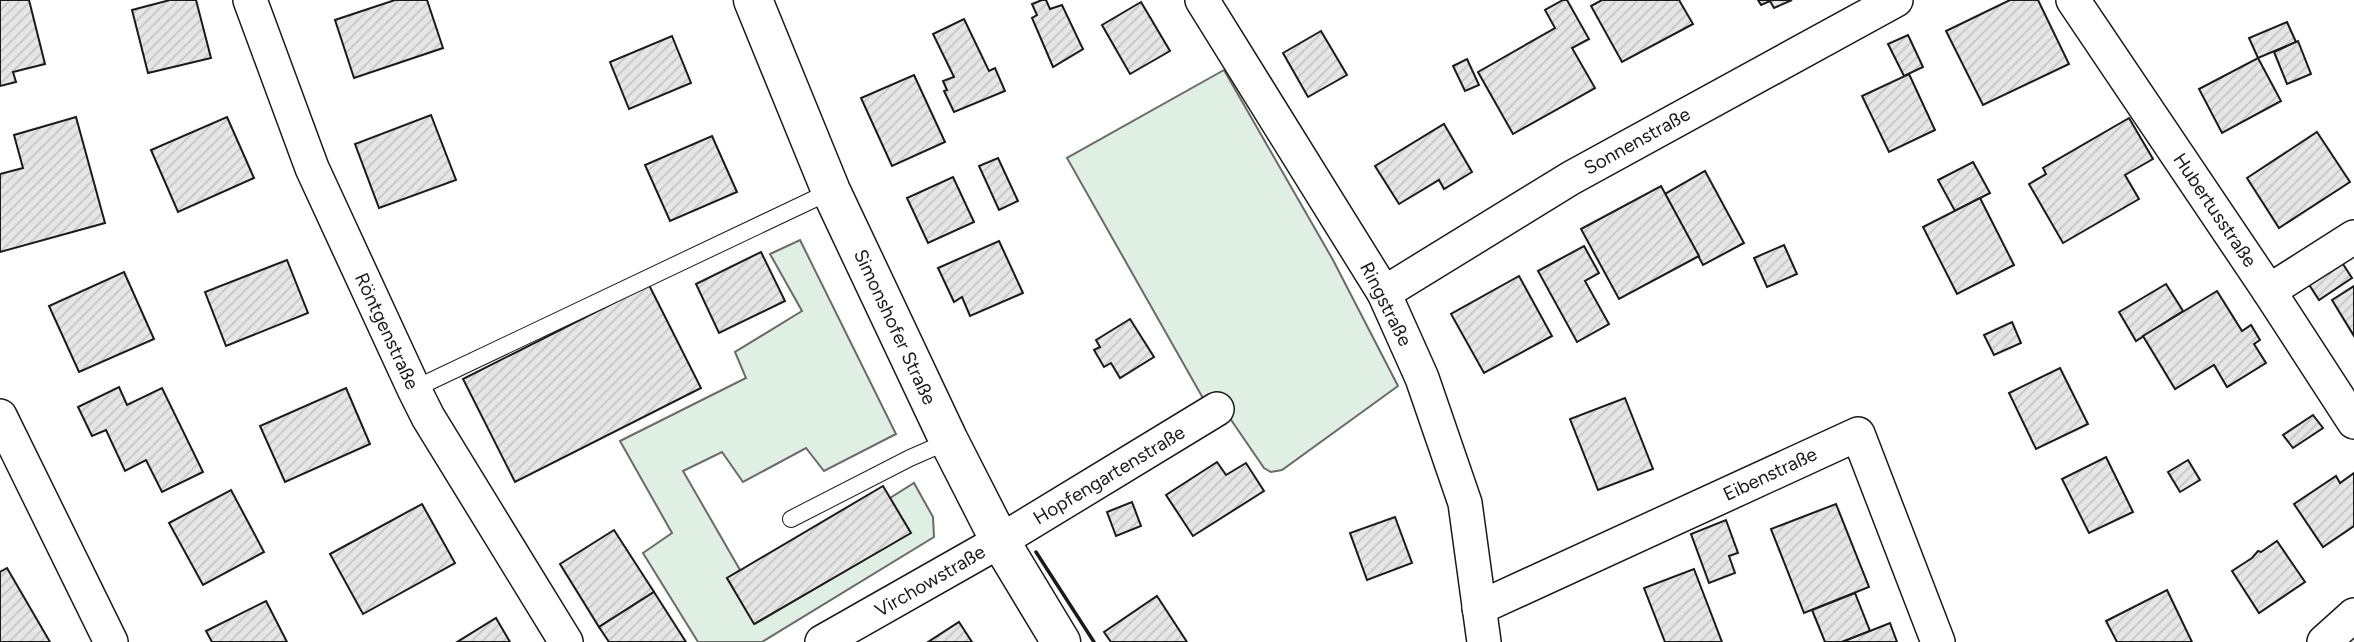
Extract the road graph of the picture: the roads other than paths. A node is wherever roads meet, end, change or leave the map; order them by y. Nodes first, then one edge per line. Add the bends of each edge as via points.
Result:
1 (250, 0) edge
2 (753, 0) edge
3 (1202, 0) edge
4 (1896, 0) edge
5 (2073, 0) edge
6 (831, 191) junction
7 (2354, 236) edge
8 (2269, 291) junction
9 (1384, 293) junction
10 (414, 389) junction
11 (1217, 409) dead end
12 (0, 416) edge
13 (2354, 422) edge
14 (949, 441) junction
15 (791, 519) dead end
16 (1000, 541) junction
17 (1479, 608) junction
18 (2352, 621) edge
19 (827, 641) edge
20 (111, 642) edge
21 (566, 642) edge
22 (1061, 642) edge
23 (1484, 642) edge
24 (1938, 642) edge
25 (2324, 642) edge

1 - 10 street, Röntgenstraße via 312,168
2 - 6 street, Simonshofer Straße
3 - 9 street, Ringstraße
4 - 9 street, Sonnenstraße via 1583,171
5 - 8 street, Hubertusstraße
6 - 10 lane
6 - 14 street, Simonshofer Straße
7 - 8 street
8 - 13 street, Hubertusstraße
9 - 17 street, Ringstraße via 1422,378 1465,503
10 - 21 street, Röntgenstraße
11 - 16 street, Hopfengartenstraße
12 - 20 street
14 - 15 lane
14 - 16 street, Simonshofer Straße
16 - 19 street, Virchowstraße
16 - 22 street, Simonshofer Straße
17 - 23 street, Ringstraße
17 - 24 street, Eibenstraße via 1858,434
18 - 25 street

